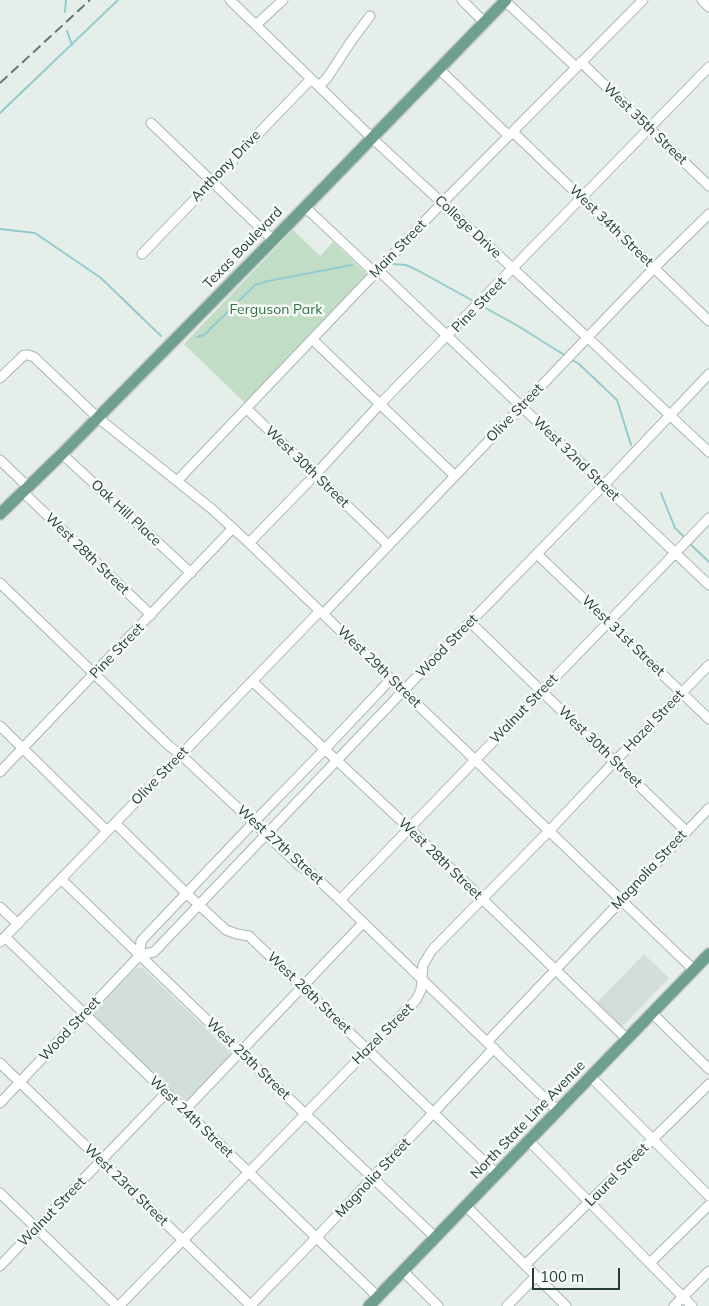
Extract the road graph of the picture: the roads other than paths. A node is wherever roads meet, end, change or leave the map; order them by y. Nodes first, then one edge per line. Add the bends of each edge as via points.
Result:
1 (230, 0) edge
2 (283, 0) edge
3 (462, 0) edge
4 (505, 0) edge
5 (643, 0) edge
6 (702, 0) edge
7 (709, 7) edge
8 (370, 16) dead end
9 (484, 22) junction
10 (256, 25) junction
11 (578, 65) junction
12 (709, 67) edge
13 (439, 69) junction
14 (311, 79) junction
15 (319, 86) junction
16 (151, 123) dead end
17 (649, 128) junction
18 (511, 134) junction
19 (372, 138) junction
20 (212, 182) junction
21 (709, 186) edge
22 (581, 198) junction
23 (442, 203) junction
24 (305, 207) junction
25 (709, 214) edge
26 (273, 240) junction
27 (142, 254) dead end
28 (654, 268) junction
29 (513, 269) junction
30 (376, 272) junction
31 (709, 321) edge
32 (447, 337) junction
33 (588, 338) junction
34 (312, 339) junction
35 (709, 374) edge
36 (0, 378) edge
37 (380, 404) junction
38 (521, 407) junction
39 (247, 409) junction
40 (670, 415) junction
41 (97, 417) junction
42 (709, 452) edge
43 (62, 454) junction
44 (0, 460) edge
45 (315, 475) junction
46 (454, 476) junction
47 (177, 481) junction
48 (604, 485) junction
49 (26, 489) junction
50 (0, 514) edge
51 (709, 518) edge
52 (233, 528) junction
53 (249, 543) junction
54 (388, 545) junction
55 (675, 553) junction
56 (537, 554) junction
57 (191, 573) junction
58 (0, 583) edge
59 (709, 585) edge
60 (321, 612) junction
61 (151, 615) junction
62 (470, 622) junction
63 (608, 623) junction
64 (709, 665) edge
65 (95, 674) junction
66 (391, 679) junction
67 (252, 681) junction
68 (403, 691) junction
69 (542, 691) junction
70 (682, 693) junction
71 (709, 719) edge
72 (0, 726) edge
73 (23, 749) junction
74 (324, 750) junction
75 (181, 755) junction
76 (476, 760) junction
77 (336, 761) junction
78 (614, 762) junction
79 (0, 772) edge
80 (709, 808) edge
81 (254, 822) junction
82 (115, 823) junction
83 (410, 829) junction
84 (107, 831) junction
85 (549, 831) junction
86 (686, 831) junction
87 (266, 834) junction
88 (61, 879) junction
89 (186, 893) junction
90 (340, 900) junction
91 (482, 900) junction
92 (621, 900) junction
93 (198, 904) junction
94 (0, 907) edge
95 (363, 923) junction
96 (18, 924) junction
97 (2, 940) edge
98 (709, 954) edge
99 (140, 955) junction
100 (555, 970) junction
101 (694, 970) junction
102 (422, 979) junction
103 (302, 987) junction
104 (652, 1013) junction
105 (85, 1015) junction
106 (627, 1040) junction
107 (487, 1042) junction
108 (494, 1048) junction
109 (367, 1049) junction
110 (240, 1052) junction
111 (0, 1063) edge
112 (709, 1069) edge
113 (591, 1077) junction
114 (20, 1082) junction
115 (709, 1084) edge
116 (166, 1092) junction
117 (0, 1103) edge
118 (185, 1110) junction
119 (558, 1111) junction
120 (305, 1113) junction
121 (434, 1113) junction
122 (653, 1139) junction
123 (529, 1141) junction
124 (101, 1161) junction
125 (249, 1172) junction
126 (497, 1174) junction
127 (372, 1177) junction
128 (0, 1193) edge
129 (709, 1196) edge
130 (589, 1202) junction
131 (709, 1205) edge
132 (466, 1206) junction
133 (37, 1228) junction
134 (317, 1237) junction
135 (436, 1237) junction
136 (183, 1240) junction
137 (650, 1263) junction
138 (525, 1265) junction
139 (0, 1266) edge
140 (403, 1271) junction
141 (709, 1271) edge
142 (536, 1276) junction
143 (378, 1297) junction
144 (683, 1297) junction
145 (118, 1306) edge
146 (251, 1306) edge
147 (369, 1306) edge
148 (438, 1306) edge
149 (507, 1306) edge
150 (566, 1306) edge
151 (674, 1306) edge
152 (692, 1306) edge

1 - 10 street, College Drive
2 - 10 street
3 - 9 street
4 - 9 main road, Texas Boulevard
4 - 11 street, West 35th Street
5 - 11 street, Main Street
6 - 7 street
8 - 15 street
9 - 13 main road, Texas Boulevard
10 - 14 street, College Drive
11 - 17 street, West 35th Street
11 - 18 street, Main Street
12 - 17 street, Pine Street
13 - 18 street, West 34th Street
13 - 19 main road, Texas Boulevard
14 - 15 street, College Drive
14 - 20 street, Anthony Drive
15 - 19 street, College Drive
16 - 20 street
17 - 21 street, West 35th Street
17 - 22 street, Pine Street
18 - 22 street, West 34th Street
18 - 23 street, Main Street
19 - 23 street, College Drive
19 - 24 main road, Texas Boulevard
20 - 26 street
20 - 27 street, Anthony Drive
22 - 28 street, West 34th Street
22 - 29 street, Pine Street
23 - 29 street, College Drive
23 - 30 street, Main Street
24 - 26 main road, Texas Boulevard
24 - 30 street, West 32nd Street
25 - 28 street, Olive Street
26 - 41 main road, Texas Boulevard
28 - 31 street, West 34th Street
28 - 33 street, Olive Street
29 - 32 street, Pine Street
29 - 33 street, College Drive
30 - 32 street, West 32nd Street
30 - 34 street, Main Street
32 - 37 street, Pine Street
32 - 38 street, West 32nd Street
33 - 38 street, Olive Street
33 - 40 street, College Drive
34 - 37 street
34 - 39 street, Main Street
35 - 40 street, Wood Street
36 - 41 street, West 29th Street via 24,355 34,357
37 - 45 street, Pine Street
37 - 46 street
38 - 46 street, Olive Street
38 - 48 street, West 32nd Street
39 - 45 street, West 30th Street
39 - 47 street, Main Street
40 - 42 street, College Drive
40 - 48 street, Wood Street
41 - 43 main road, Texas Boulevard
41 - 47 street, West 29th Street
43 - 49 main road, Texas Boulevard
43 - 57 street, Oak Hill Place
44 - 49 street, West 28th Street
45 - 53 street, Pine Street
45 - 54 street, West 30th Street
46 - 54 street, Olive Street
47 - 52 street, West 29th Street
48 - 55 street, West 32nd Street
48 - 56 street, Wood Street
49 - 50 main road, Texas Boulevard
49 - 61 street, West 28th Street
51 - 55 street, Walnut Street
52 - 53 street, West 29th Street
52 - 57 street, Pine Street
53 - 60 street, West 29th Street
54 - 60 street, Olive Street
55 - 59 street, West 32nd Street
55 - 63 street, Walnut Street
56 - 62 street, Wood Street
56 - 63 street, West 31st Street
57 - 61 street, Pine Street
58 - 65 street, West 27th Street
60 - 66 street, West 29th Street
60 - 67 street, Olive Street
61 - 65 street, Pine Street
62 - 68 street, Wood Street
62 - 69 street, West 30th Street
63 - 69 street, Walnut Street
63 - 70 street, West 31st Street
64 - 70 street, Hazel Street
65 - 73 street, Pine Street
65 - 75 street, West 27th Street
66 - 68 street, West 29th Street
66 - 74 street, Wood Street
67 - 74 street, West 28th Street
67 - 75 street, Olive Street
68 - 76 street, West 29th Street
68 - 77 street, Wood Street
69 - 76 street, Walnut Street
69 - 78 street, West 30th Street
70 - 71 street, West 31st Street
70 - 78 street, Hazel Street
72 - 73 street
73 - 79 street, Pine Street
73 - 84 street
74 - 77 street, West 28th Street
74 - 81 street, Wood Street
75 - 81 street, West 27th Street
75 - 82 street, Olive Street
76 - 83 street, Walnut Street
76 - 85 street, West 29th Street
77 - 83 street, West 28th Street
77 - 87 street, Wood Street
78 - 85 street, Hazel Street
78 - 86 street, West 30th Street
80 - 86 street, Magnolia Street
81 - 87 street, West 27th Street
81 - 89 street, Wood Street
82 - 84 street, Olive Street
82 - 89 street, West 26th Street
83 - 90 street, Walnut Street
83 - 91 street, West 28th Street
84 - 88 street, Olive Street
85 - 91 street, Hazel Street
85 - 92 street, West 29th Street
86 - 92 street, Magnolia Street
87 - 90 street, West 27th Street
87 - 93 street, Wood Street
88 - 96 street, Olive Street
88 - 99 street, West 25th Street
89 - 93 street, West 26th Street
89 - 99 street, Wood Street via 141,941
90 - 95 street, West 27th Street
91 - 100 street, West 28th Street
91 - 102 street, Hazel Street via 432,950 423,965
92 - 100 street, Magnolia Street
92 - 101 street, West 29th Street
93 - 99 street, Wood Street via 154,952
93 - 103 street, West 26th Street via 226,930 249,936
94 - 96 street
95 - 102 street, West 27th Street
95 - 103 street
96 - 97 street, Olive Street
97 - 105 street, West 24th Street
98 - 101 main road, North State Line Avenue
99 - 105 street, Wood Street
99 - 110 street, West 25th Street
100 - 106 street, West 28th Street
100 - 107 street, Magnolia Street
101 - 104 main road, North State Line Avenue
102 - 107 street, West 27th Street
102 - 109 street, Hazel Street via 416,1000
103 - 109 street, West 26th Street
103 - 110 street
104 - 106 main road, North State Line Avenue
104 - 112 street
105 - 114 street, Wood Street
105 - 116 street, West 24th Street
106 - 113 main road, North State Line Avenue
107 - 108 street, West 27th Street
108 - 119 street, West 27th Street
108 - 121 street, Magnolia Street
109 - 120 street, Hazel Street
109 - 121 street, West 26th Street
110 - 118 street
110 - 120 street, West 25th Street
111 - 114 street, West 23rd Street
113 - 119 main road, North State Line Avenue
113 - 122 street
114 - 117 street, Wood Street
114 - 124 street, West 23rd Street
115 - 122 street, Laurel Street
116 - 118 street, West 24th Street
116 - 124 street, Walnut Street
118 - 125 street, West 24th Street
119 - 123 main road, North State Line Avenue
120 - 125 street, Hazel Street
120 - 127 street, West 25th Street
121 - 126 street, West 26th Street
121 - 127 street, Magnolia Street
122 - 129 street
122 - 130 street, Laurel Street
123 - 126 main road, North State Line Avenue
123 - 130 street
124 - 133 street, Walnut Street
124 - 136 street, West 23rd Street
125 - 134 street, West 24th Street
125 - 136 street, Hazel Street
126 - 132 main road, North State Line Avenue
127 - 134 street, Magnolia Street
127 - 135 street, West 25th Street
128 - 133 street
130 - 137 street
130 - 138 street, Laurel Street
131 - 137 street
132 - 135 main road, North State Line Avenue
132 - 138 street
133 - 139 street, Walnut Street
133 - 145 street
134 - 143 street, West 24th Street
134 - 146 street, Magnolia Street
135 - 140 main road, North State Line Avenue
136 - 145 street, Hazel Street
136 - 146 street, West 23rd Street
137 - 144 street
138 - 142 street
140 - 143 main road, North State Line Avenue
140 - 148 street
141 - 144 street
142 - 149 street
142 - 150 street
143 - 147 main road, North State Line Avenue
144 - 151 street
144 - 152 street

